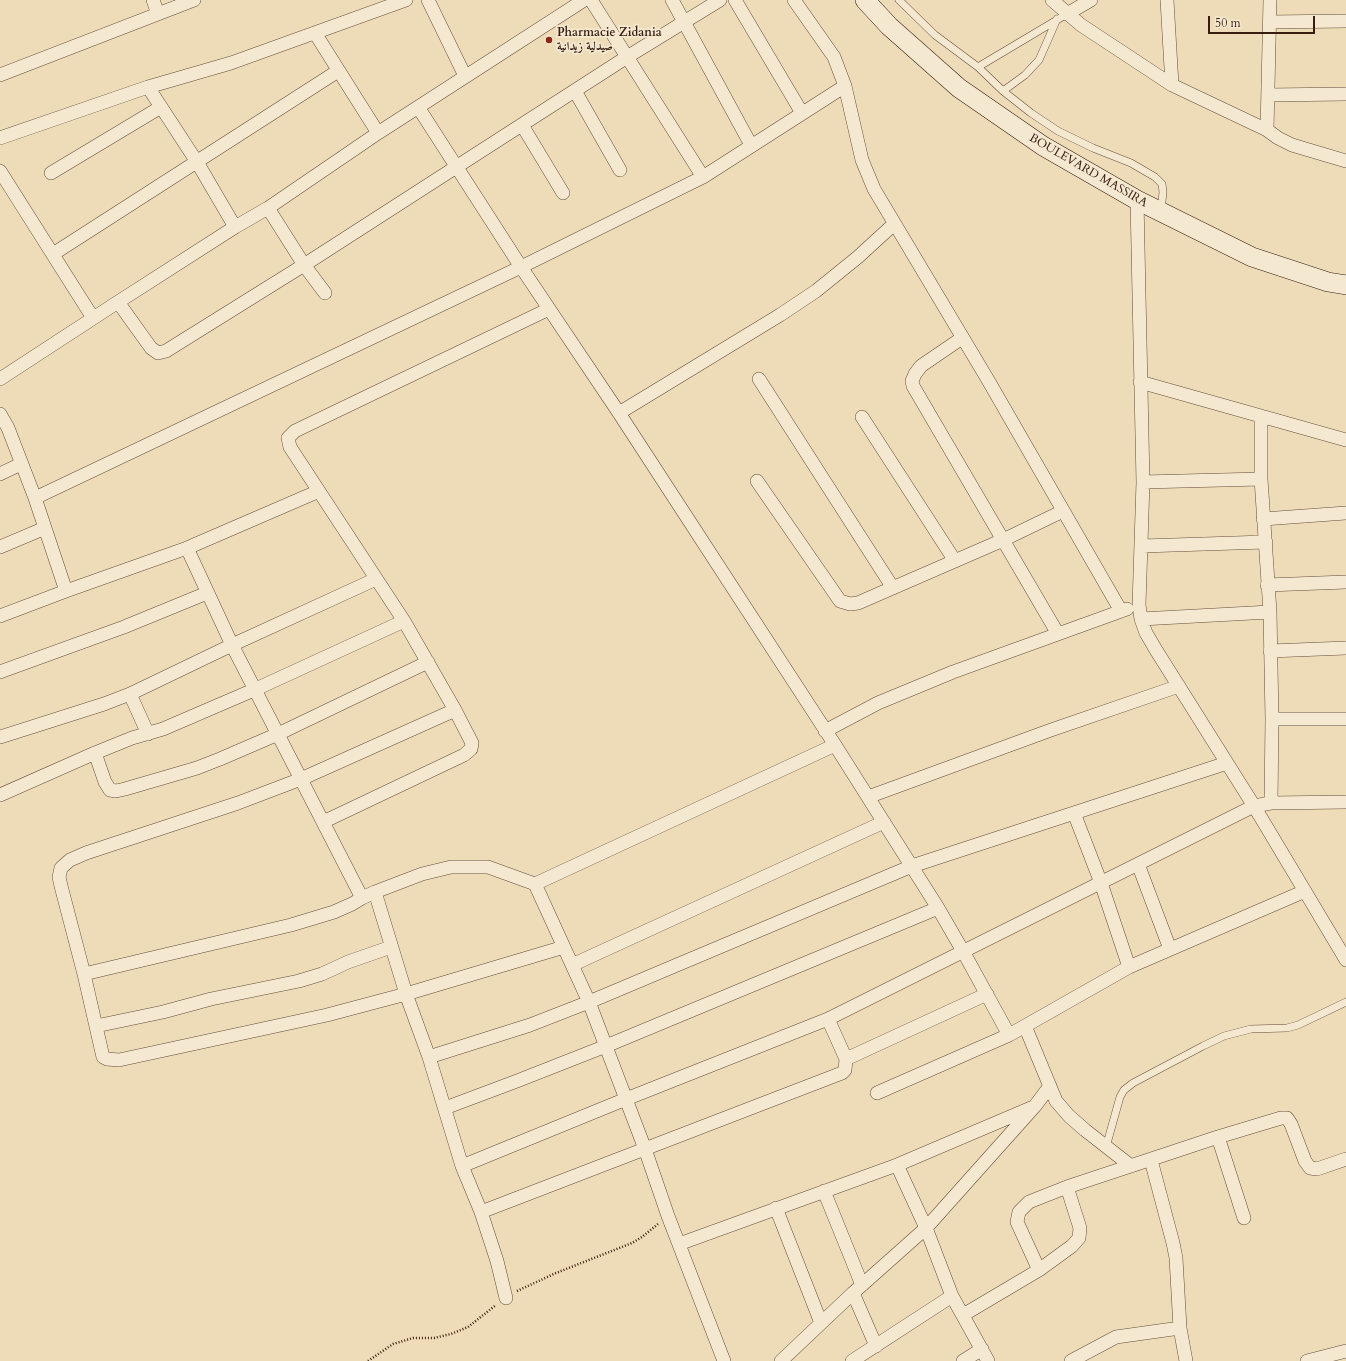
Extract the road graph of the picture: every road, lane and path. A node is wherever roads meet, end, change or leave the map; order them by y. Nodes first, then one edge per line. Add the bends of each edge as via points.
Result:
1 (153, 0) edge
2 (194, 0) edge
3 (406, 0) edge
4 (428, 0) edge
5 (584, 0) edge
6 (591, 0) edge
7 (672, 0) edge
8 (720, 0) edge
9 (736, 0) edge
10 (794, 0) edge
11 (864, 0) edge
12 (899, 0) edge
13 (1052, 0) edge
14 (1091, 0) edge
15 (1167, 0) edge
16 (1270, 0) edge
17 (158, 14) junction
18 (1062, 16) junction
19 (1346, 21) edge
20 (684, 22) junction
21 (1270, 22) junction
22 (315, 33) junction
23 (627, 57) junction
24 (978, 67) junction
25 (338, 71) junction
26 (0, 75) edge
27 (465, 76) junction
28 (1172, 85) junction
29 (845, 86) junction
30 (148, 87) junction
31 (575, 91) junction
32 (1002, 91) junction
33 (1346, 94) edge
34 (1268, 95) junction
35 (161, 107) junction
36 (418, 107) junction
37 (802, 113) junction
38 (522, 125) junction
39 (1267, 130) junction
40 (378, 133) junction
41 (0, 137) edge
42 (752, 146) junction
43 (1346, 161) edge
44 (197, 162) junction
45 (456, 167) junction
46 (620, 170) dead end
47 (0, 171) edge
48 (51, 173) dead end
49 (703, 177) junction
50 (564, 193) dead end
51 (1137, 200) junction
52 (268, 208) junction
53 (1161, 212) junction
54 (894, 224) junction
55 (235, 227) junction
56 (54, 254) junction
57 (304, 265) junction
58 (522, 267) junction
59 (1346, 285) edge
60 (325, 293) dead end
61 (118, 302) junction
62 (549, 309) junction
63 (93, 318) junction
64 (962, 338) junction
65 (759, 379) dead end
66 (0, 380) edge
67 (1140, 382) junction
68 (619, 413) junction
69 (0, 414) edge
70 (1261, 416) junction
71 (862, 417) dead end
72 (1346, 440) edge
73 (21, 464) junction
74 (0, 474) edge
75 (1261, 478) junction
76 (757, 481) dead end
77 (1143, 482) junction
78 (319, 491) junction
79 (35, 498) junction
80 (1063, 511) junction
81 (1346, 513) edge
82 (1263, 519) junction
83 (45, 528) junction
84 (1003, 540) junction
85 (1266, 542) junction
86 (1142, 546) junction
87 (0, 547) edge
88 (187, 548) junction
89 (955, 561) junction
90 (376, 579) junction
91 (1346, 582) edge
92 (1267, 585) junction
93 (894, 588) junction
94 (66, 591) junction
95 (207, 593) junction
96 (1139, 605) junction
97 (1121, 611) junction
98 (1270, 612) junction
99 (0, 616) edge
100 (1141, 619) junction
101 (404, 621) junction
102 (1058, 634) junction
103 (232, 645) junction
104 (1346, 648) edge
105 (1270, 651) junction
106 (428, 662) junction
107 (0, 672) edge
108 (1179, 686) junction
109 (256, 689) junction
110 (130, 694) junction
111 (455, 710) junction
112 (1346, 718) edge
113 (1272, 719) junction
114 (825, 731) junction
115 (148, 734) junction
116 (278, 734) junction
117 (0, 737) edge
118 (835, 746) junction
119 (95, 753) junction
120 (1227, 763) junction
121 (300, 779) junction
122 (0, 795) edge
123 (868, 797) junction
124 (1346, 802) edge
125 (1271, 803) junction
126 (1254, 806) junction
127 (1074, 813) junction
128 (323, 822) junction
129 (884, 822) junction
130 (1138, 864) junction
131 (912, 866) junction
132 (1101, 883) junction
133 (535, 884) junction
134 (1305, 891) junction
135 (375, 892) junction
136 (362, 898) junction
137 (938, 908) junction
138 (391, 947) junction
139 (564, 947) junction
140 (1170, 949) junction
141 (964, 953) junction
142 (1346, 960) edge
143 (572, 965) junction
144 (1128, 967) junction
145 (84, 974) junction
146 (406, 994) junction
147 (986, 994) junction
148 (589, 1002) junction
149 (1346, 1002) edge
150 (828, 1020) junction
151 (96, 1026) junction
152 (1025, 1026) junction
153 (1009, 1035) junction
154 (606, 1046) junction
155 (429, 1057) junction
156 (846, 1059) junction
157 (1050, 1086) junction
158 (877, 1093) dead end
159 (626, 1099) junction
160 (1035, 1106) junction
161 (445, 1108) junction
162 (1218, 1137) junction
163 (1106, 1147) junction
164 (645, 1149) junction
165 (1346, 1159) edge
166 (1151, 1160) junction
167 (897, 1165) junction
168 (462, 1166) junction
169 (1131, 1166) junction
170 (1067, 1186) junction
171 (824, 1191) junction
172 (776, 1208) junction
173 (481, 1212) junction
174 (1244, 1218) dead end
175 (926, 1228) junction
176 (679, 1244) junction
177 (1039, 1270) junction
178 (857, 1289) junction
179 (952, 1296) junction
180 (506, 1298) dead end
181 (963, 1315) junction
182 (821, 1323) junction
183 (1180, 1328) junction
184 (876, 1346) junction
185 (982, 1349) junction
186 (1346, 1351) edge
187 (724, 1361) edge
188 (781, 1361) edge
189 (852, 1361) edge
190 (963, 1361) edge
191 (988, 1361) edge
192 (1071, 1361) edge
193 (1186, 1361) edge
194 (1310, 1361) edge

1 - 17 street
2 - 17 street
3 - 22 street
4 - 27 street
5 - 27 street
6 - 23 street
7 - 20 street
8 - 20 street
9 - 37 street
10 - 29 street via 834,57
11 - 51 main road, BOULEVARD MASSIRA via 889,26 959,88 1043,146
12 - 24 lane via 935,35
13 - 18 street
14 - 18 street
15 - 28 street
16 - 21 street
17 - 26 street
18 - 24 lane
18 - 28 street
18 - 32 lane via 1039,60 1025,76
19 - 21 street
20 - 23 street
20 - 42 street
21 - 34 street
22 - 25 street
22 - 30 street via 231,63
23 - 31 street
23 - 49 street
24 - 32 lane
25 - 40 street
25 - 44 street
27 - 36 street
28 - 39 street
29 - 37 street
29 - 54 street via 862,160 874,189
30 - 35 street
30 - 41 street
31 - 38 street
31 - 46 street
32 - 53 lane via 1058,131 1131,163 1155,177 1162,184
33 - 34 street
34 - 39 street
35 - 44 street
35 - 48 street
36 - 40 street
36 - 45 street
37 - 42 street
38 - 45 street
38 - 50 street
39 - 43 street via 1292,145
40 - 52 street
42 - 49 street
44 - 55 street
44 - 56 street
45 - 57 street
45 - 58 street
47 - 56 street
49 - 58 street
51 - 53 main road, BOULEVARD MASSIRA
51 - 67 street
52 - 55 street
52 - 57 street
53 - 59 main road, BOULEVARD MASSIRA via 1252,257 1328,282
54 - 64 street
54 - 68 street via 816,291 773,320
55 - 61 street
56 - 63 street
57 - 60 street
57 - 61 street via 166,351 158,353 151,348
58 - 62 street
58 - 79 street
61 - 63 street
62 - 68 street
62 - 78 street via 295,431 288,438 290,447
63 - 66 street
64 - 80 street
64 - 84 street via 921,366 912,381 913,386
65 - 93 street
67 - 70 street
67 - 77 street
68 - 114 street
69 - 73 street
70 - 72 street
70 - 75 street
71 - 89 street
73 - 74 street
73 - 79 street
75 - 77 street
75 - 82 street
76 - 93 street via 840,601 858,603
77 - 86 street
78 - 88 street
78 - 90 street
79 - 83 street
80 - 84 street
80 - 97 street
81 - 82 street
82 - 85 street
83 - 87 street
83 - 94 street
84 - 89 street
84 - 102 street
85 - 86 street
85 - 92 street
86 - 96 street
88 - 94 street
88 - 95 street
89 - 93 street
90 - 101 street
90 - 103 street
91 - 92 street
92 - 98 street
94 - 99 street
95 - 103 street
95 - 107 street via 124,627
96 - 97 street
96 - 100 street
97 - 102 street
98 - 100 street
98 - 105 street
100 - 108 street via 1146,633
101 - 106 street
101 - 109 street
102 - 114 street via 952,672 878,703
103 - 109 street
103 - 110 street
104 - 105 street
105 - 113 street
106 - 111 street
106 - 116 street
108 - 120 street
108 - 123 street
109 - 115 street
109 - 116 street
110 - 115 street
110 - 117 street
111 - 121 street
111 - 128 street via 472,743 471,749 464,755
112 - 113 street
113 - 125 street
114 - 118 street
115 - 119 street
116 - 119 street via 197,768 116,791 110,790 105,782
116 - 121 street
118 - 123 street
118 - 133 street
119 - 122 street
120 - 126 street
120 - 127 street
121 - 128 street
121 - 145 street via 238,803 86,852 61,868 59,877
123 - 129 street
124 - 125 street
125 - 126 street
126 - 130 street
126 - 134 street
127 - 131 street
127 - 132 street
128 - 136 street
129 - 131 street
129 - 143 street
130 - 132 street
130 - 140 street
131 - 137 street
131 - 148 street
132 - 141 street
132 - 144 street
133 - 135 street via 488,868 451,866
133 - 139 street
134 - 140 street
134 - 142 street
135 - 136 street
135 - 138 street
136 - 145 street via 334,912 291,925
137 - 141 street
137 - 154 street
138 - 146 street
138 - 151 street via 299,982 211,999
139 - 143 street
139 - 146 street
140 - 144 street
141 - 147 street
141 - 150 street
143 - 148 street
144 - 152 street
145 - 151 street
146 - 151 street via 326,1015 119,1060 103,1057
146 - 155 street
147 - 153 street
147 - 156 street
148 - 154 street
148 - 155 street via 530,1025
149 - 163 lane via 1298,1025 1287,1028 1251,1029 1224,1036 1133,1083 1120,1097
150 - 156 street
150 - 159 street
152 - 153 street
152 - 157 street
153 - 158 street
154 - 159 street
154 - 161 street
155 - 161 street
156 - 164 street via 846,1070 842,1073
157 - 160 street
157 - 163 street via 1056,1101 1069,1116
159 - 164 street
159 - 168 street
160 - 167 street
160 - 175 street
161 - 168 street
162 - 165 street via 1287,1118 1310,1168 1317,1169
162 - 166 street
162 - 174 street
163 - 169 street
164 - 173 street
164 - 176 street
166 - 169 street
166 - 183 street via 1176,1258
167 - 171 street
167 - 175 street
168 - 173 street
169 - 170 street
170 - 177 street via 1080,1228 1079,1238
170 - 177 street via 1029,1202 1019,1212 1017,1222
171 - 172 street
171 - 178 street
172 - 176 street
172 - 182 street
173 - 180 street
175 - 178 street
175 - 179 street
176 - 187 street
177 - 181 street
178 - 182 street
178 - 184 street
179 - 181 street
179 - 184 street
181 - 185 street
182 - 188 street
183 - 192 street via 1116,1337
183 - 193 street
184 - 189 street
185 - 190 street
185 - 191 street
186 - 194 street

